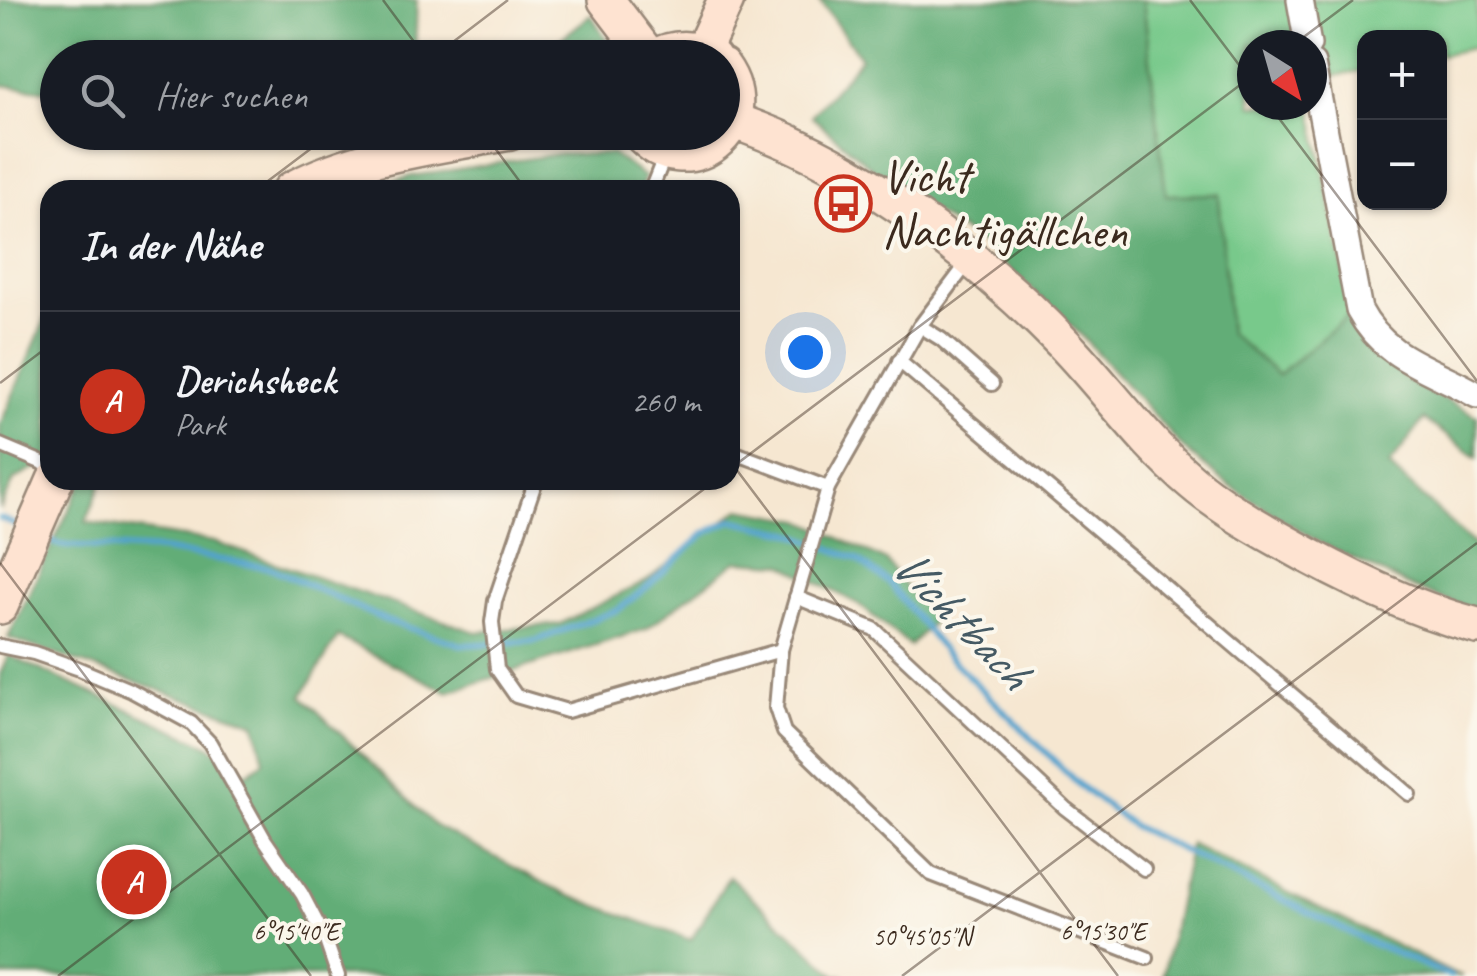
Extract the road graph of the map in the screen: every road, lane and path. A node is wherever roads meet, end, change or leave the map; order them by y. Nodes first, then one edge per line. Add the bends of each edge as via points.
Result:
1 (606, 0) edge
2 (726, 0) edge
3 (1300, 0) edge
4 (1305, 30) edge
5 (637, 40) edge
6 (717, 40) edge
7 (1323, 120) edge
8 (740, 123) edge
9 (413, 150) edge
10 (653, 150) edge
11 (671, 150) edge
12 (703, 150) edge
13 (310, 180) edge
14 (651, 180) edge
15 (971, 258) junction
16 (920, 326) junction
17 (900, 361) junction
18 (992, 384) dead end
19 (1477, 394) edge
20 (0, 445) edge
21 (740, 455) edge
22 (40, 462) edge
23 (828, 488) junction
24 (533, 490) edge
25 (48, 495) edge
26 (796, 597) junction
27 (0, 606) edge
28 (1477, 626) edge
29 (0, 646) edge
30 (781, 650) junction
31 (1409, 794) dead end
32 (1144, 869) dead end
33 (1148, 958) dead end
34 (338, 976) edge

1 - 5 main road
2 - 6 main road
3 - 4 street
7 - 19 street via 1359,310 1380,341
8 - 15 main road via 843,172
9 - 13 main road
10 - 14 lane
11 - 12 main road
15 - 16 lane
15 - 28 main road via 1064,344 1174,467 1219,503 1360,583
16 - 17 lane
16 - 18 lane
17 - 23 lane
17 - 31 lane
20 - 22 lane
21 - 23 lane
23 - 26 lane
24 - 30 lane via 492,622 497,669 516,696 567,710
25 - 27 main road
26 - 30 lane
26 - 32 lane via 874,629 1064,808
29 - 34 lane via 77,668 191,723 210,743 302,894
30 - 33 lane via 776,708 784,732 931,874

